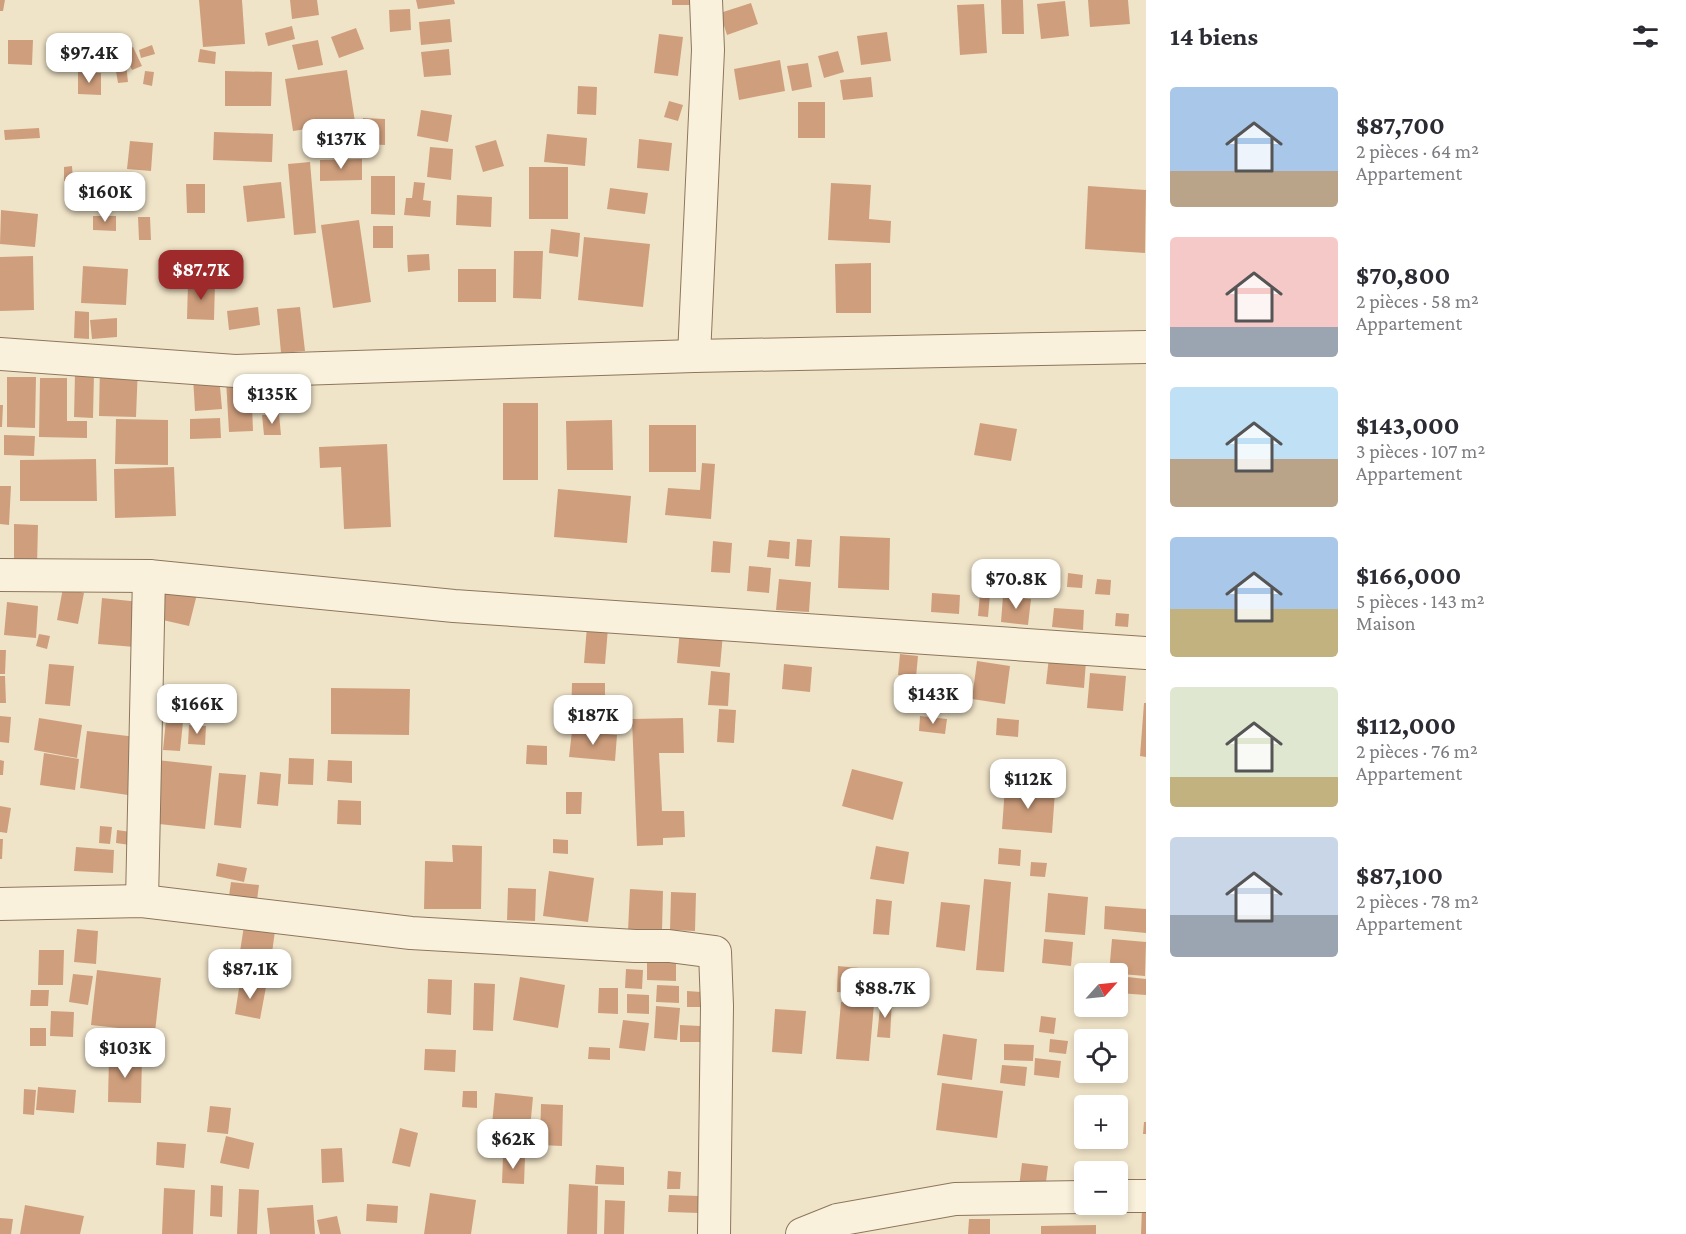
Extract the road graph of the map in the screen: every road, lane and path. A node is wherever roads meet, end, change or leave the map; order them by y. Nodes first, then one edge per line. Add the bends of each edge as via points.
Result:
1 (706, 0) edge
2 (1146, 347) edge
3 (0, 354) edge
4 (694, 356) junction
5 (0, 575) edge
6 (149, 576) junction
7 (1146, 653) edge
8 (142, 901) junction
9 (0, 904) edge
10 (1128, 1196) edge
11 (1146, 1196) edge
12 (1074, 1197) edge
13 (714, 1234) edge
14 (802, 1234) edge

1 - 4 street via 708,50
2 - 4 street
3 - 4 street via 235,371
5 - 6 street
6 - 7 street via 454,606
6 - 8 street
8 - 9 street
8 - 13 street via 411,933 669,946 715,952
10 - 11 street
12 - 14 street via 955,1199 837,1220

